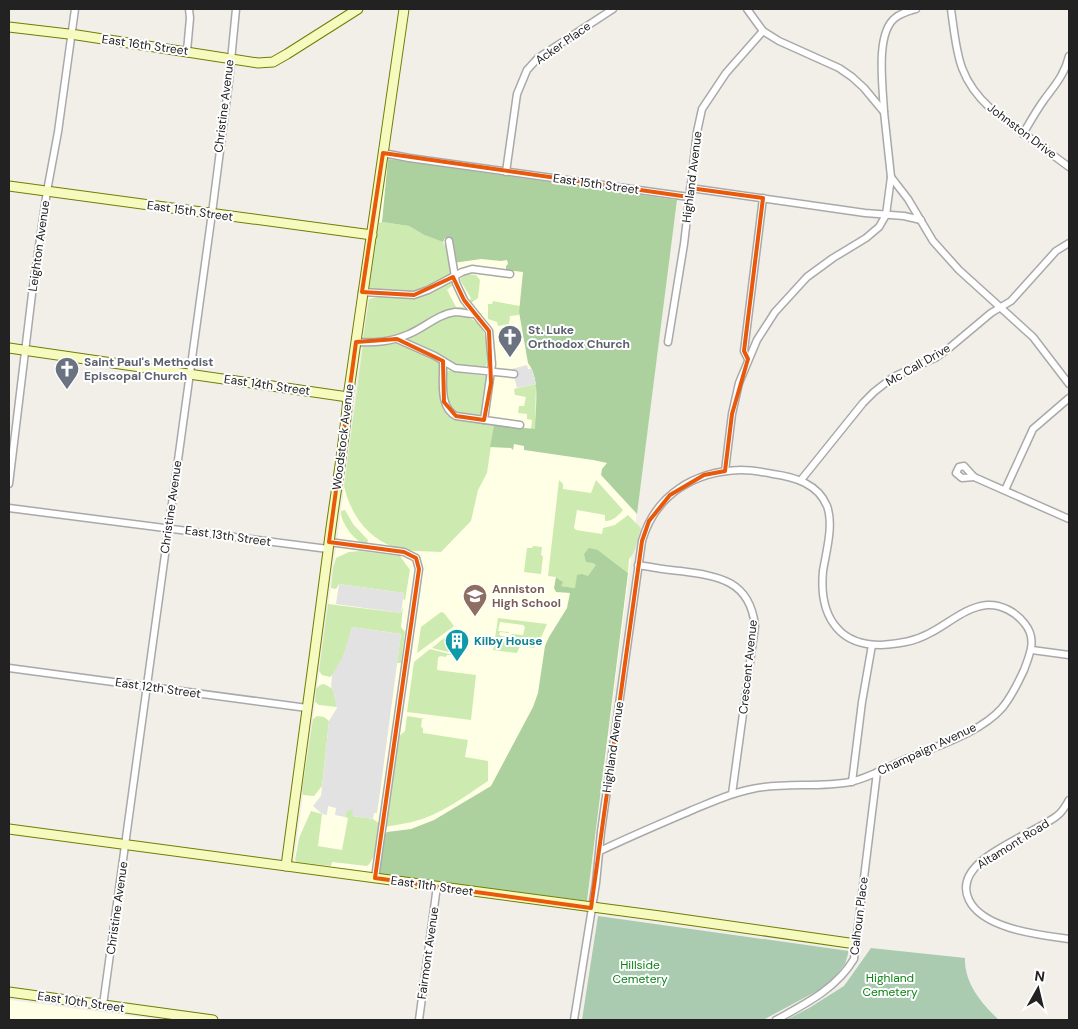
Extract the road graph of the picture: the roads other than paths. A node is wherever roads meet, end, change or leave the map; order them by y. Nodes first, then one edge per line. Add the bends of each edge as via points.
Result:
1 (75, 9) edge
2 (189, 9) edge
3 (236, 9) edge
4 (358, 9) edge
5 (404, 9) edge
6 (613, 9) edge
7 (748, 9) edge
8 (916, 9) edge
9 (951, 9) edge
10 (9, 27) edge
11 (763, 31) junction
12 (72, 34) junction
13 (187, 51) junction
14 (1069, 56) edge
15 (230, 58) junction
16 (1068, 69) edge
17 (884, 112) junction
18 (1023, 134) junction
19 (384, 153) junction
20 (1069, 167) edge
21 (506, 172) junction
22 (891, 177) junction
23 (9, 186) edge
24 (690, 188) junction
25 (47, 191) junction
26 (689, 197) junction
27 (763, 198) junction
28 (212, 213) junction
29 (886, 215) junction
30 (921, 220) junction
31 (372, 235) junction
32 (449, 241) dead end
33 (1069, 243) edge
34 (510, 274) dead end
35 (454, 276) junction
36 (362, 292) junction
37 (1000, 308) junction
38 (474, 314) junction
39 (397, 339) junction
40 (356, 342) junction
41 (668, 342) dead end
42 (9, 348) edge
43 (25, 351) junction
44 (748, 359) junction
45 (443, 361) junction
46 (492, 372) junction
47 (190, 374) junction
48 (514, 374) dead end
49 (1069, 384) edge
50 (348, 397) junction
51 (1069, 398) edge
52 (484, 420) junction
53 (520, 425) dead end
54 (725, 471) junction
55 (974, 476) dead end
56 (801, 480) junction
57 (9, 484) edge
58 (1005, 490) junction
59 (9, 508) edge
60 (1069, 520) edge
61 (169, 528) junction
62 (328, 546) junction
63 (638, 565) junction
64 (872, 645) junction
65 (1032, 650) junction
66 (1069, 655) edge
67 (9, 668) edge
68 (147, 686) junction
69 (307, 708) junction
70 (877, 772) junction
71 (852, 782) junction
72 (732, 794) junction
73 (1069, 800) edge
74 (9, 829) edge
75 (125, 844) junction
76 (600, 851) junction
77 (286, 866) junction
78 (375, 878) junction
79 (437, 886) junction
80 (591, 908) junction
81 (1069, 939) edge
82 (856, 944) junction
83 (9, 992) edge
84 (103, 1005) junction
85 (212, 1020) edge
86 (419, 1020) edge
87 (574, 1020) edge
88 (776, 1020) edge

1 - 12 street, Leighton Avenue
2 - 13 street
3 - 15 street, Christine Avenue
4 - 15 street, East 16th Street via 273,62
5 - 19 street, Woodstock Avenue
6 - 21 street, Acker Place via 538,58 527,70 517,94
7 - 11 street
8 - 17 street via 895,17 886,30 882,49
9 - 18 street, Johnston Drive via 957,55 970,86 991,110
10 - 12 street, East 16th Street
11 - 17 street via 839,68 864,88
11 - 24 street, Highland Avenue via 726,73 702,110
12 - 13 street, East 16th Street
12 - 25 street, Leighton Avenue
13 - 15 street, East 16th Street
14 - 16 street
15 - 28 street, Christine Avenue
16 - 18 street
17 - 22 street
18 - 20 street, Johnston Drive
19 - 21 street, East 15th Street
19 - 31 street, Woodstock Avenue
21 - 26 street, East 15th Street
22 - 29 street
22 - 30 street
23 - 25 street, East 15th Street
24 - 26 street, Highland Avenue
24 - 27 street
25 - 28 street, East 15th Street
25 - 43 street, Leighton Avenue
26 - 41 street, Highland Avenue
27 - 29 street
27 - 44 street via 744,351
28 - 31 street, East 15th Street
28 - 47 street, Christine Avenue
29 - 30 street
29 - 44 street via 873,233 833,258 796,288 765,325
30 - 37 street via 933,241 959,270
31 - 36 street, Woodstock Avenue
32 - 35 street
33 - 37 street, Mc Call Drive via 1056,251 1011,301
34 - 35 street via 472,269
35 - 36 street via 414,295
35 - 38 street
36 - 40 street, Woodstock Avenue
37 - 49 street via 1033,337
37 - 56 street, Mc Call Drive via 935,358 893,378 874,392
38 - 39 street via 455,312 441,316
38 - 46 street via 489,331
39 - 40 street via 378,343
39 - 45 street
40 - 50 street, Woodstock Avenue
42 - 43 street, East 14th Street
43 - 47 street, East 14th Street
43 - 57 street, Leighton Avenue
44 - 54 street via 732,414
45 - 46 street via 455,368
45 - 52 street via 444,402 450,414
46 - 48 street
46 - 52 street
47 - 50 street, East 14th Street
47 - 61 street, Christine Avenue
50 - 62 street, Woodstock Avenue
51 - 58 street via 1033,429
52 - 53 street
54 - 56 street via 744,470
54 - 63 street, Highland Avenue via 704,475 681,487 659,506 649,520
55 - 58 street
56 - 64 street via 823,498 829,515 822,584 826,613 840,632 852,640
58 - 60 street
59 - 61 street, East 13th Street
61 - 62 street, East 13th Street
61 - 68 street, Christine Avenue
62 - 69 street, Woodstock Avenue
62 - 78 street, East 13th Street via 404,552 416,558 419,568
63 - 72 street, Crescent Avenue via 721,578 740,590 750,603 755,626
63 - 76 street, Highland Avenue
64 - 65 street via 916,640 970,610 995,605 1023,621 1031,636
64 - 71 street
65 - 66 street
65 - 70 street, Champaign Avenue via 1012,695 989,719 970,731
67 - 68 street, East 12th Street
68 - 69 street, East 12th Street
68 - 75 street, Christine Avenue
69 - 77 street, Woodstock Avenue
70 - 71 street, Champaign Avenue
70 - 82 street, Calhoun Place
71 - 72 street, Champaign Avenue via 754,788
72 - 76 street, Champaign Avenue
73 - 81 street, Altamont Road via 1051,820 977,864 967,876 965,885 966,894 975,909 994,922
74 - 75 street, East 11th Street
75 - 77 street, East 11th Street
75 - 84 street, Christine Avenue
76 - 80 street, Highland Avenue
77 - 78 street, East 11th Street
78 - 79 street, East 11th Street
79 - 80 street, East 11th Street
79 - 86 street, Fairmont Avenue
80 - 82 street, East 11th Street
80 - 87 street, Highland Avenue
82 - 88 street, Calhoun Place via 849,968 831,987
83 - 84 street, East 10th Street
84 - 85 street, East 10th Street

